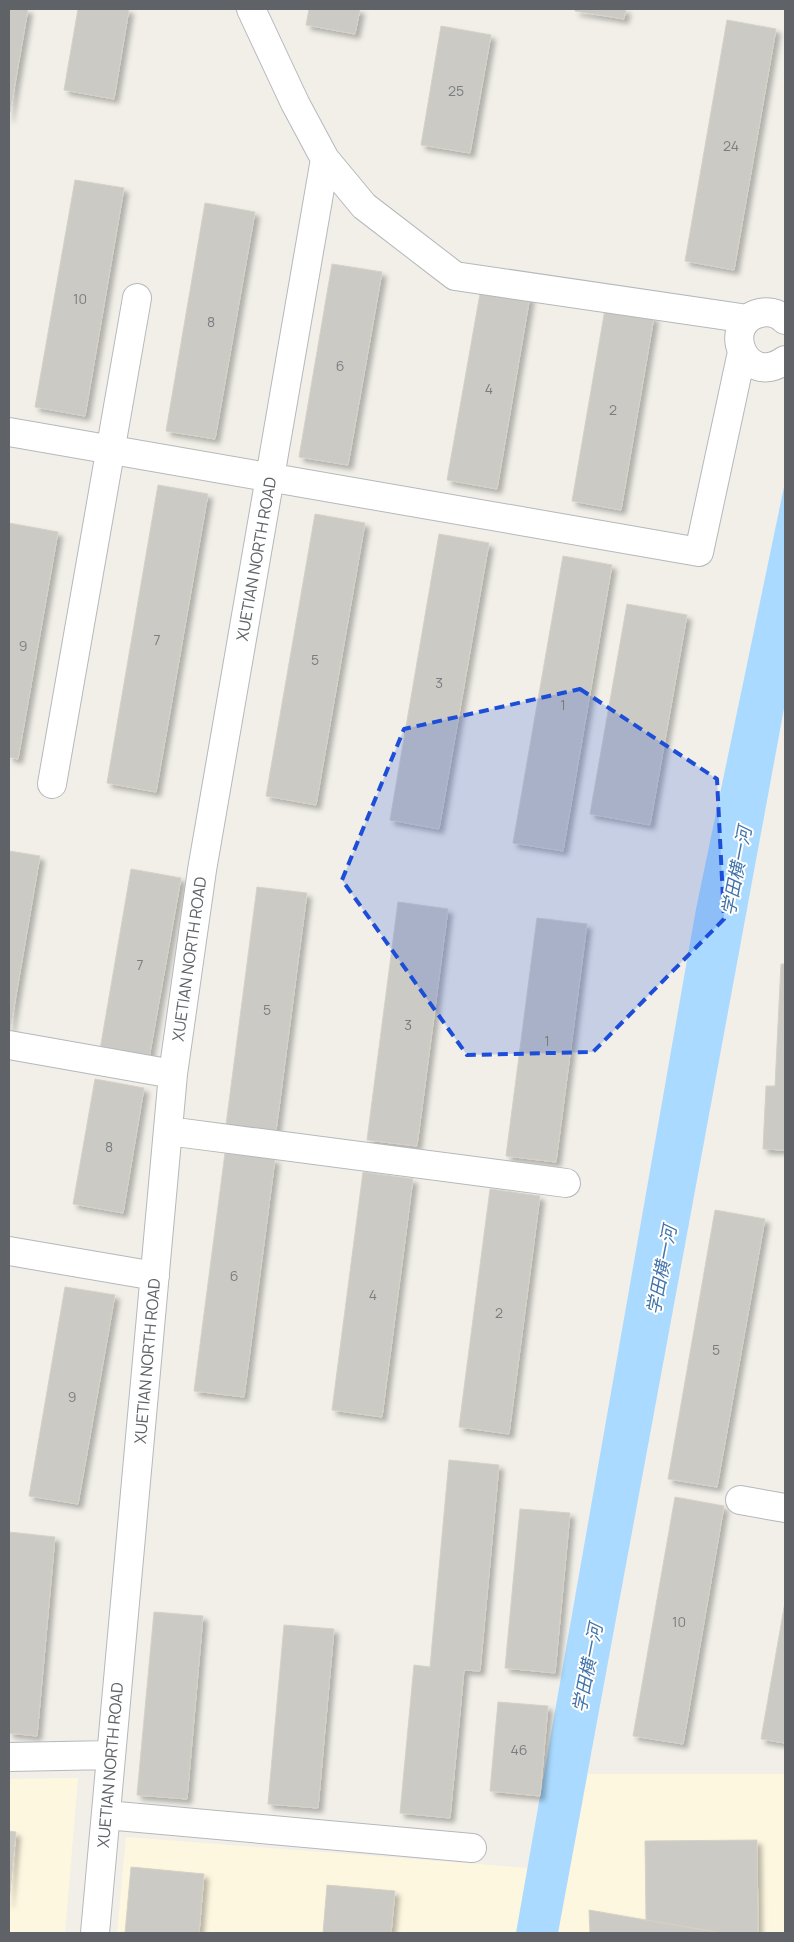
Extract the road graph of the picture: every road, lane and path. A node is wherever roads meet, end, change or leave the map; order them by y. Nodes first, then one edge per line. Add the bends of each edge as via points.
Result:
1 (251, 9) edge
2 (325, 159) junction
3 (136, 298) dead end
4 (748, 319) junction
5 (785, 320) edge
6 (742, 352) junction
7 (785, 360) edge
8 (9, 432) edge
9 (110, 449) junction
10 (270, 477) junction
11 (52, 784) dead end
12 (9, 1045) edge
13 (173, 1074) junction
14 (168, 1131) junction
15 (566, 1183) dead end
16 (9, 1251) edge
17 (155, 1276) junction
18 (740, 1500) dead end
19 (785, 1508) edge
20 (111, 1755) junction
21 (9, 1757) edge
22 (106, 1815) junction
23 (472, 1848) dead end
24 (95, 1933) edge

1 - 2 street via 294,103
2 - 4 street via 364,206 455,276
2 - 10 street, XUETIAN NORTH ROAD
3 - 9 street
4 - 5 street via 765,312 775,313
4 - 6 street via 739,335
6 - 7 street via 747,360 763,368
6 - 10 street via 699,552
8 - 9 street
9 - 10 street
9 - 11 street
10 - 13 street, XUETIAN NORTH ROAD via 202,870
12 - 13 street
13 - 14 street, XUETIAN NORTH ROAD
14 - 15 street
14 - 17 street, XUETIAN NORTH ROAD
16 - 17 street
17 - 20 street, XUETIAN NORTH ROAD
18 - 19 street
20 - 21 street
20 - 22 street, XUETIAN NORTH ROAD
22 - 23 street
22 - 24 street, XUETIAN NORTH ROAD

